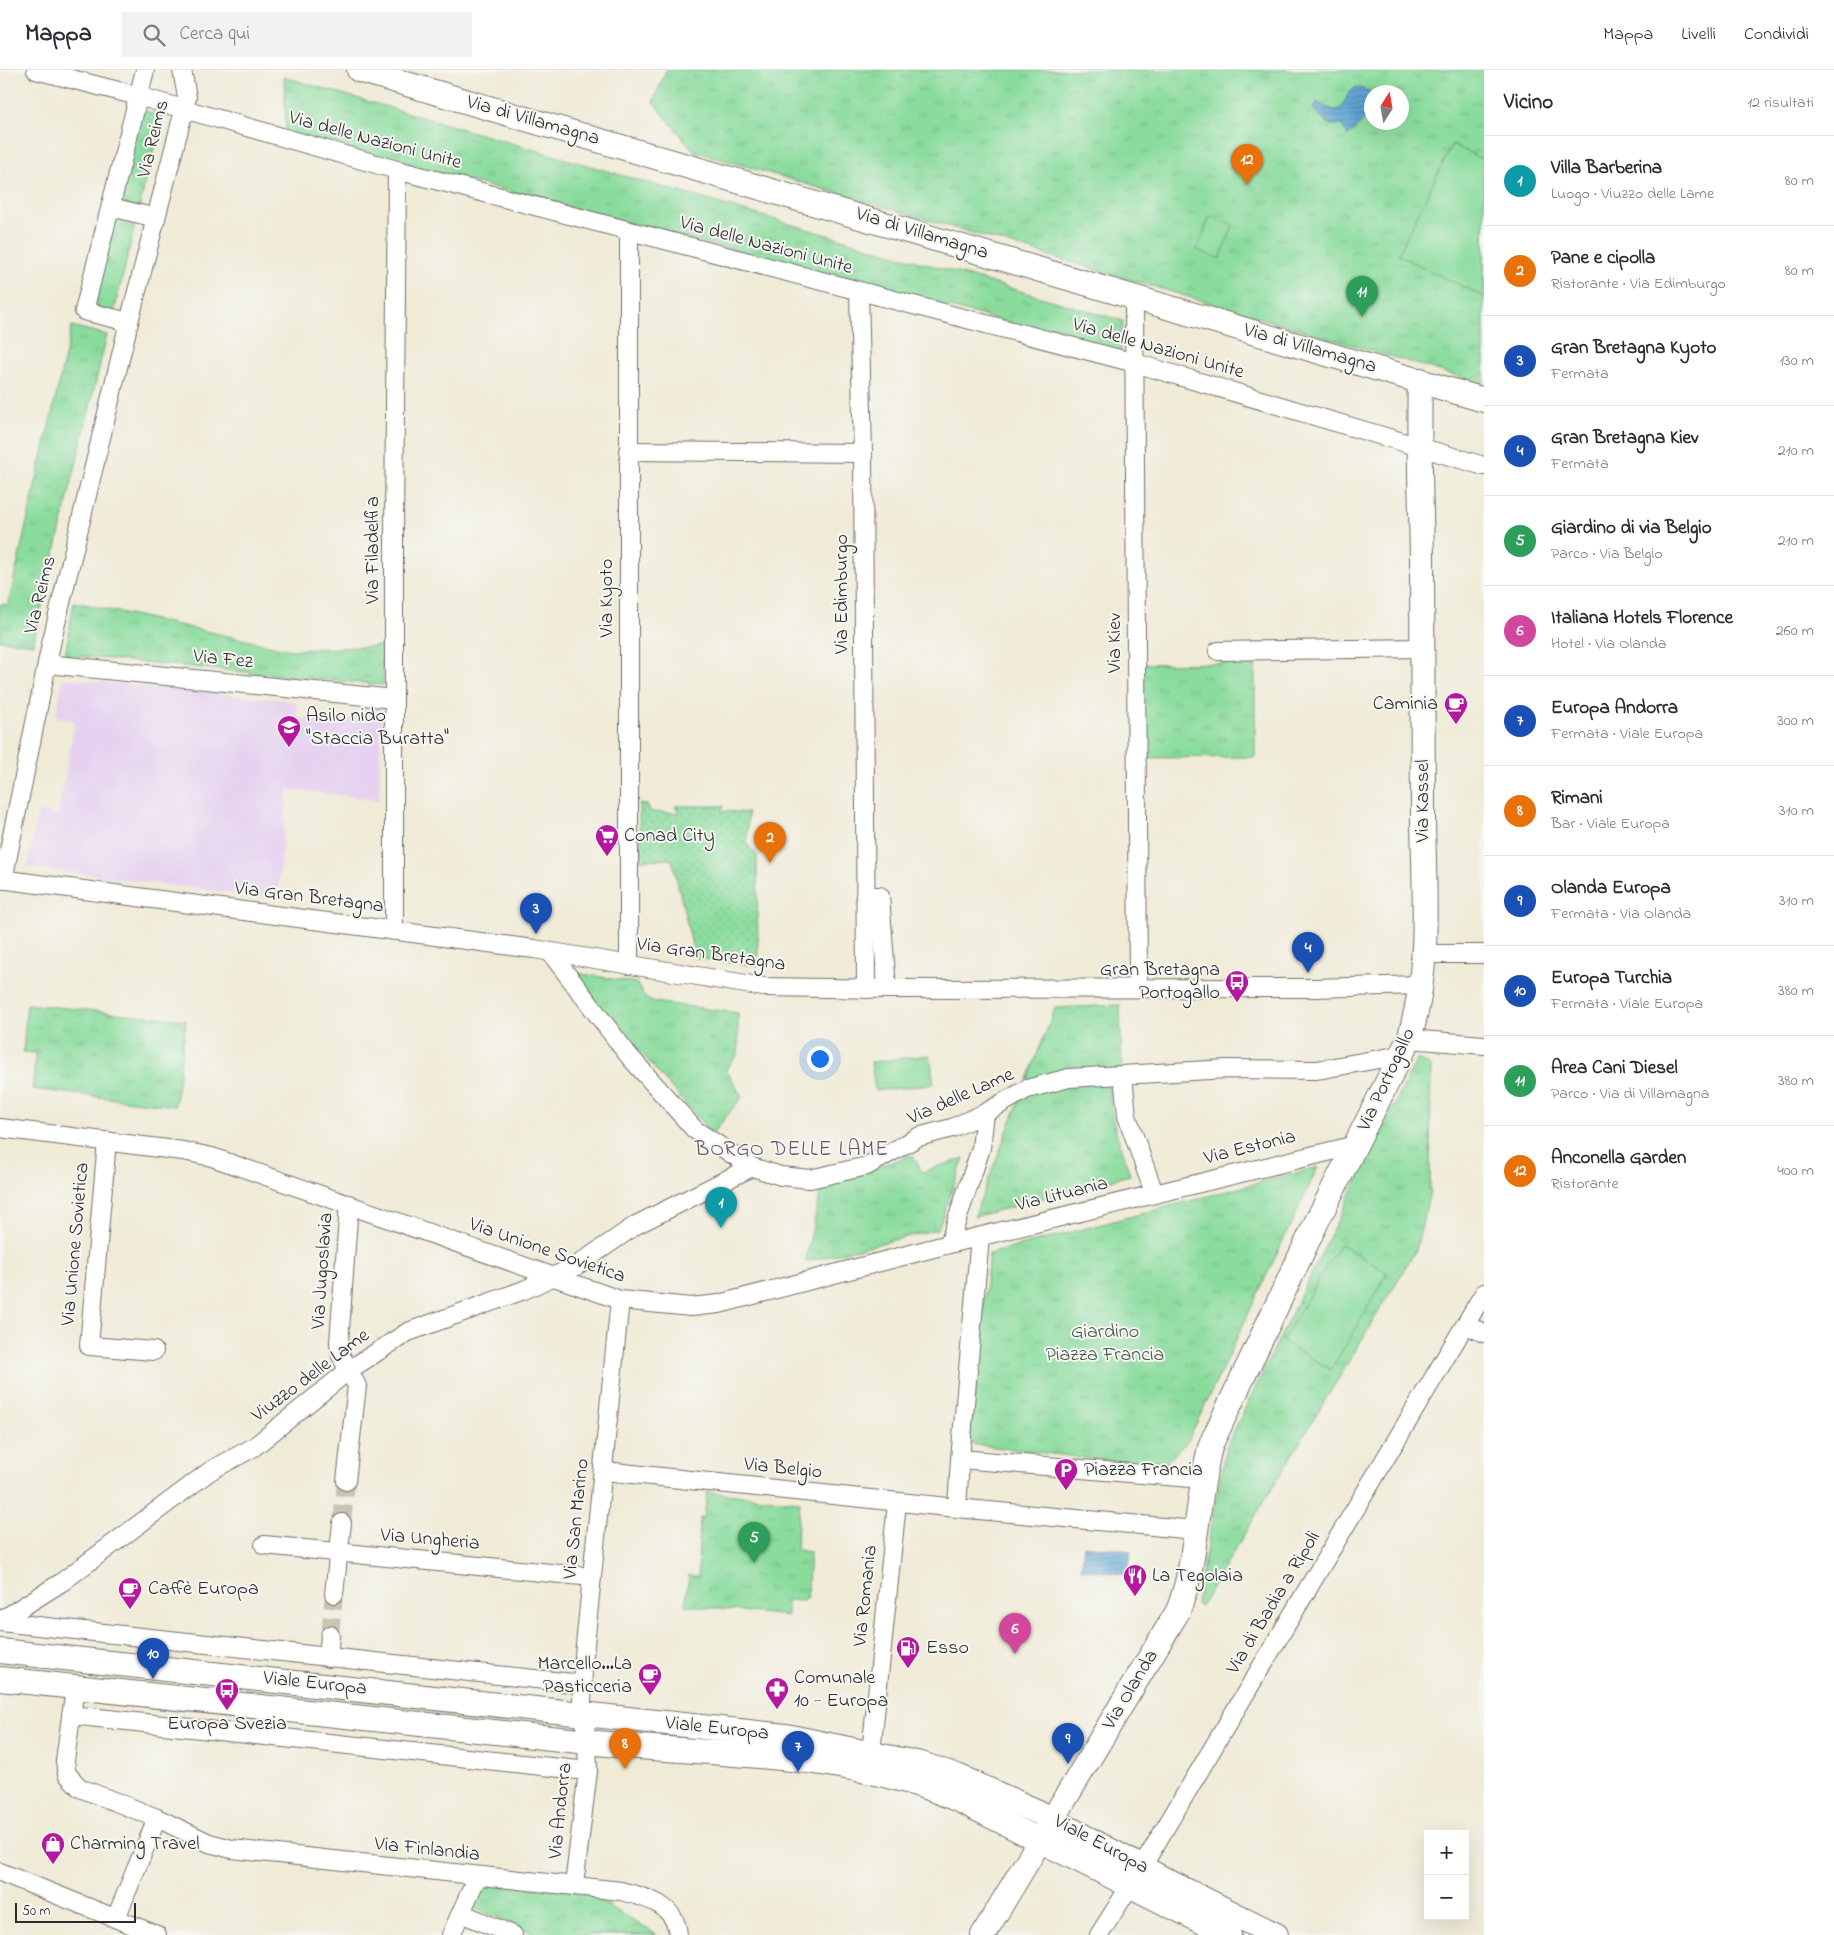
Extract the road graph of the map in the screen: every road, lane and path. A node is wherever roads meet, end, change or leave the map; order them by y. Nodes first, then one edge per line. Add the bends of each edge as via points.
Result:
1 (36, 70) edge
2 (145, 70) edge
3 (182, 70) edge
4 (359, 70) edge
5 (138, 96) junction
6 (184, 110) junction
7 (398, 170) junction
8 (110, 207) junction
9 (156, 218) junction
10 (629, 231) junction
11 (859, 292) junction
12 (1134, 298) junction
13 (128, 322) junction
14 (1135, 363) junction
15 (1420, 380) junction
16 (1484, 400) edge
17 (1418, 447) junction
18 (628, 451) junction
19 (863, 453) junction
20 (1484, 466) edge
21 (1423, 648) junction
22 (1218, 652) dead end
23 (47, 664) junction
24 (394, 699) junction
25 (1, 880) edge
26 (865, 896) junction
27 (394, 931) junction
28 (550, 952) junction
29 (1424, 954) junction
30 (1484, 954) edge
31 (629, 964) junction
32 (1420, 985) junction
33 (1138, 988) junction
34 (866, 989) junction
35 (887, 990) junction
36 (1484, 1045) edge
37 (1405, 1047) junction
38 (1123, 1075) junction
39 (985, 1113) junction
40 (0, 1128) edge
41 (107, 1141) junction
42 (1356, 1145) junction
43 (752, 1167) junction
44 (1154, 1193) junction
45 (349, 1204) junction
46 (980, 1237) junction
47 (949, 1244) junction
48 (554, 1275) junction
49 (1484, 1293) edge
50 (620, 1300) junction
51 (1466, 1325) junction
52 (1484, 1333) edge
53 (154, 1352) dead end
54 (349, 1370) junction
55 (960, 1459) junction
56 (604, 1471) junction
57 (1202, 1479) junction
58 (346, 1481) tunnel mouth
59 (897, 1502) junction
60 (957, 1508) junction
61 (342, 1524) tunnel mouth
62 (1196, 1530) junction
63 (264, 1545) dead end
64 (338, 1553) junction
65 (592, 1577) junction
66 (334, 1594) tunnel mouth
67 (0, 1621) edge
68 (330, 1635) tunnel mouth
69 (0, 1651) edge
70 (328, 1658) junction
71 (0, 1679) edge
72 (582, 1684) junction
73 (75, 1687) junction
74 (583, 1714) junction
75 (72, 1715) junction
76 (587, 1741) junction
77 (871, 1753) junction
78 (588, 1770) junction
79 (157, 1818) junction
80 (1053, 1819) junction
81 (1040, 1840) junction
82 (0, 1872) edge
83 (477, 1876) junction
84 (1136, 1876) junction
85 (574, 1885) junction
86 (461, 1913) junction
87 (116, 1918) junction
88 (157, 1935) edge
89 (451, 1935) edge
90 (513, 1935) edge
91 (678, 1935) edge
92 (983, 1935) edge
93 (1099, 1935) edge
94 (1229, 1935) edge
95 (1276, 1935) edge

1 - 5 street, Via delle Nazioni Unite
2 - 5 street, Via Reims
3 - 6 street, Via Reims via 186,98
4 - 12 main road, Via di Villamagna
5 - 6 street, Via delle Nazioni Unite
5 - 8 street, Via Reims
6 - 7 street, Via delle Nazioni Unite
6 - 9 street, Via Reims
7 - 10 street, Via delle Nazioni Unite
7 - 24 street, Via Filadelfia
8 - 9 street
8 - 13 street, Via Reims via 84,311
9 - 13 street, Via Reims
10 - 11 street, Via delle Nazioni Unite
10 - 18 street, Via Kyoto
11 - 14 street, Via delle Nazioni Unite
11 - 19 street, Via Edimburgo
12 - 14 street, Via Kiev
12 - 15 main road, Via di Villamagna
13 - 23 street, Via Reims
14 - 17 street, Via delle Nazioni Unite
14 - 33 street, Via Kiev
15 - 16 main road, Via di Villamagna
15 - 17 main road, Via Kassel
17 - 20 street, Via delle Nazioni Unite
17 - 21 main road, Via Kassel
18 - 19 street
18 - 31 street, Via Kyoto
19 - 26 street, Via Edimburgo
21 - 22 street
21 - 29 main road, Via Kassel
23 - 24 street, Via Fez
23 - 25 street, Via Reims
24 - 27 street, Via Filadelfia
25 - 27 street, Via Gran Bretagna
26 - 34 street, Via Edimburgo
26 - 35 street via 880,896
27 - 28 street, Via Gran Bretagna
28 - 31 street, Via Gran Bretagna
28 - 43 street, Via delle Lame via 630,1056 695,1130
29 - 30 street
29 - 32 main road, Via Portogallo
31 - 34 street, Via Gran Bretagna via 764,987
32 - 33 street, Via Gran Bretagna
32 - 37 main road, Via Portogallo
33 - 35 street, Via Gran Bretagna
34 - 35 street, Via Gran Bretagna
36 - 37 street, Via delle Lame
37 - 38 street, Via delle Lame via 1317,1070 1226,1069
37 - 42 main road, Via Portogallo
38 - 39 street, Via delle Lame via 1069,1078 1039,1085
38 - 44 street via 1129,1123
39 - 43 street, Via delle Lame via 952,1128 918,1137 867,1166 832,1176 810,1179 781,1176
39 - 47 street via 981,1148
40 - 41 street, Via Unione Sovietica
41 - 45 street, Via Unione Sovietica via 183,1150 212,1157
41 - 53 street, Via Unione Sovietica via 89,1346
42 - 44 street, Via Estonia
42 - 57 main road via 1222,1417
43 - 48 street, Viuzzo delle Lame via 636,1225 576,1266
44 - 46 street, Via Lituania
45 - 48 street, Via Unione Sovietica
45 - 54 street, Via Jugoslavia via 339,1343 341,1356
46 - 47 street, Via Unione Sovietica
46 - 55 street
47 - 50 street, Via Unione Sovietica via 710,1306
48 - 50 street, Via Unione Sovietica
48 - 54 street, Viuzzo delle Lame via 524,1290 408,1332
49 - 51 street, Via di Badia a Ripoli
50 - 56 street, Via San Marino
51 - 52 street
51 - 84 street, Via di Badia a Ripoli
54 - 58 street, Via Jugoslavia via 357,1386
54 - 67 street, Viuzzo delle Lame via 254,1447 210,1471 62,1582
55 - 57 street
55 - 60 street
56 - 59 street, Via Belgio
56 - 65 street, Via San Marino
57 - 62 main road
59 - 60 street, Via Belgio
59 - 77 street, Via Romania
60 - 62 street
61 - 64 street
62 - 80 main road, Via Olanda via 1178,1610
63 - 64 street, Via Ungheria
64 - 65 street, Via Ungheria
64 - 66 street
65 - 72 street, Via San Marino
67 - 70 street, Viale Europa
68 - 70 street
69 - 74 main road, Viale Europa
70 - 72 street, Viale Europa
71 - 73 main road, Viale Europa
72 - 74 street, Via San Marino
73 - 75 street, Via Finlandia
73 - 76 main road, Viale Europa
74 - 76 street, Via San Marino
74 - 77 main road, Viale Europa via 786,1736
75 - 78 street
75 - 79 street, Via Finlandia via 65,1761 70,1779 80,1788
76 - 78 street, Via Andorra
76 - 81 main road, Viale Europa via 764,1757 880,1773 946,1794
77 - 80 main road, Viale Europa via 946,1772
78 - 85 street, Via Andorra
79 - 83 street, Via Finlandia via 209,1843 232,1849
79 - 87 street
80 - 81 main road, Via Olanda
80 - 84 main road, Viale Europa
81 - 84 main road, Viale Europa
81 - 92 main road, Via Olanda
82 - 87 street
83 - 85 street, Via Finlandia
83 - 86 street
84 - 93 street, Via di Badia a Ripoli
84 - 94 main road, Viale Europa
84 - 95 main road, Viale Europa
85 - 91 street, Via Finlandia via 621,1891 651,1900 668,1911
86 - 89 street
86 - 90 street
87 - 88 street

